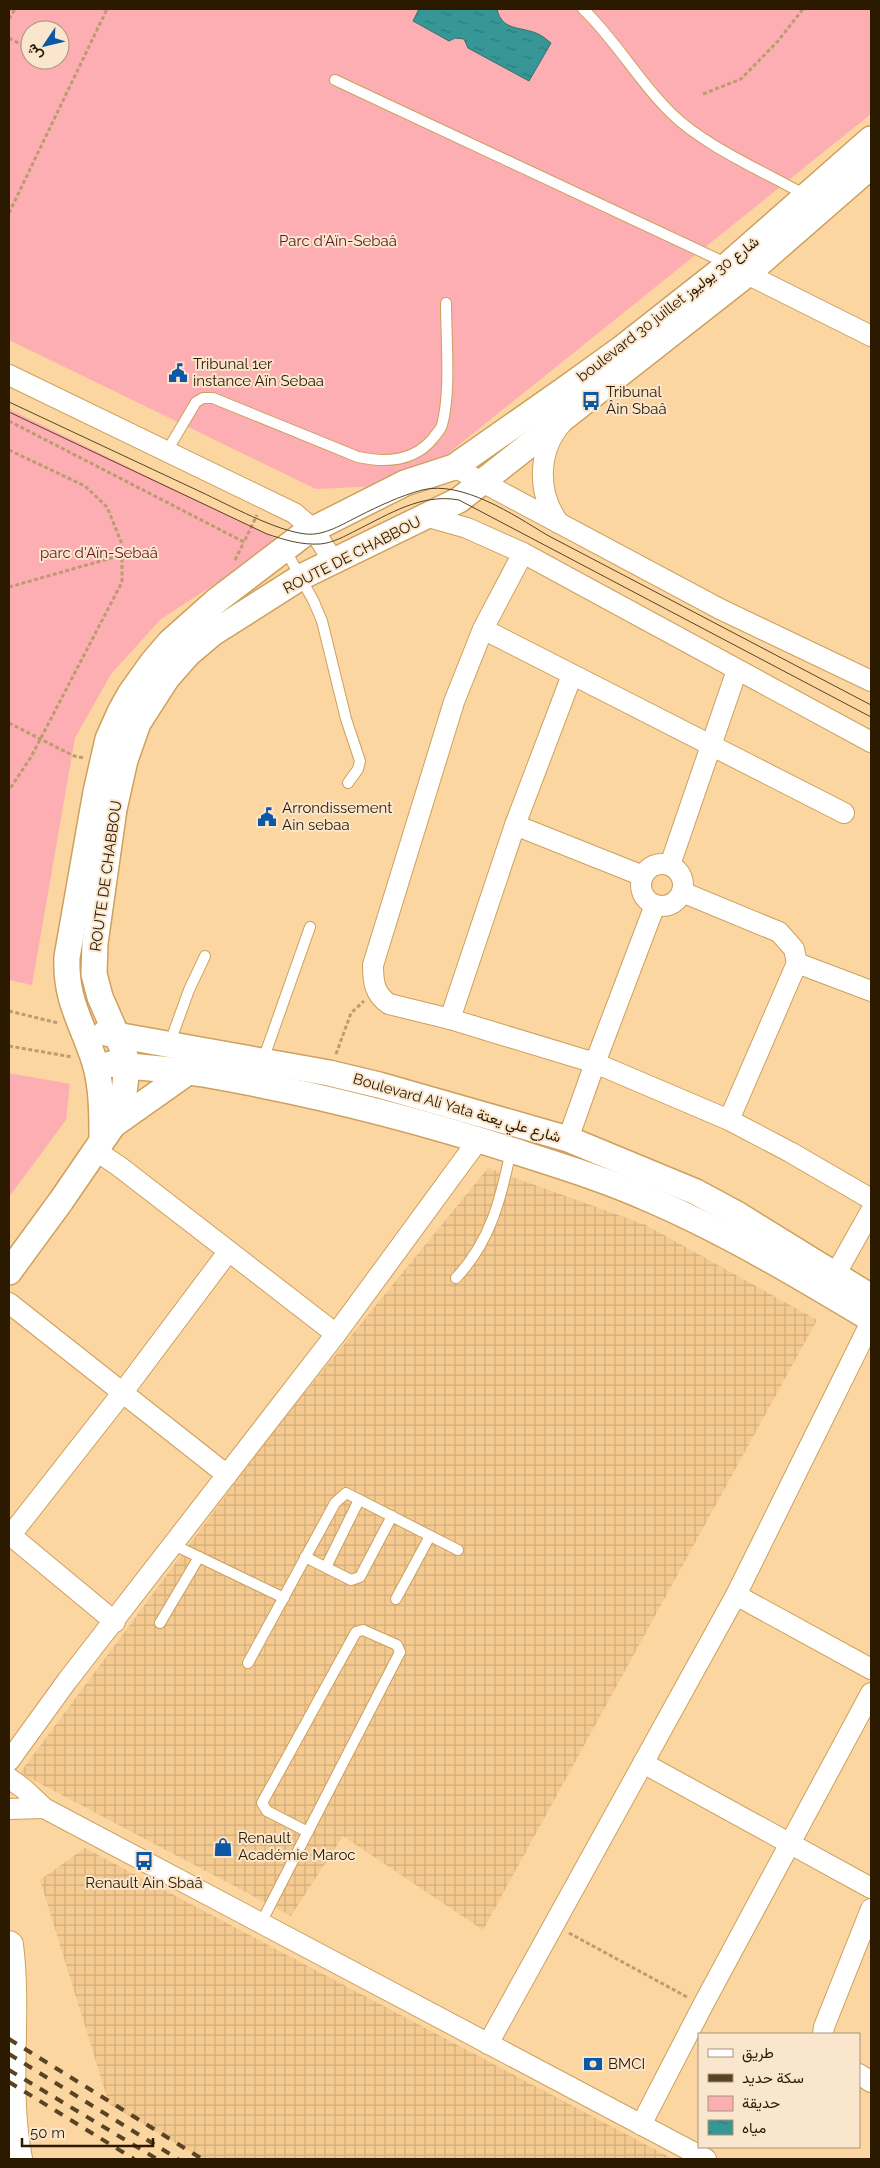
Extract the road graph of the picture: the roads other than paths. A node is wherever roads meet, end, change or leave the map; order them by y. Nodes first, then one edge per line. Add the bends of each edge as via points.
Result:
1 (583, 9) edge
2 (335, 80) dead end
3 (871, 138) edge
4 (871, 166) edge
5 (817, 201) junction
6 (737, 270) junction
7 (446, 303) dead end
8 (871, 336) edge
9 (9, 375) edge
10 (576, 406) junction
11 (167, 452) junction
12 (454, 467) junction
13 (482, 481) junction
14 (428, 517) junction
15 (560, 524) junction
16 (313, 529) junction
17 (285, 548) junction
18 (523, 554) junction
19 (334, 562) junction
20 (301, 578) junction
21 (483, 628) junction
22 (737, 670) junction
23 (572, 674) junction
24 (871, 681) edge
25 (871, 742) edge
26 (710, 745) junction
27 (348, 783) dead end
28 (844, 813) dead end
29 (514, 825) junction
30 (670, 865) junction
31 (643, 876) junction
32 (682, 892) junction
33 (655, 905) junction
34 (310, 927) dead end
35 (205, 956) dead end
36 (797, 963) junction
37 (871, 991) edge
38 (450, 1019) junction
39 (81, 1028) junction
40 (118, 1036) junction
41 (169, 1046) junction
42 (263, 1060) junction
43 (95, 1062) junction
44 (595, 1062) junction
45 (127, 1066) junction
46 (188, 1072) junction
47 (728, 1120) junction
48 (103, 1138) junction
49 (479, 1139) junction
50 (568, 1139) junction
51 (511, 1150) junction
52 (871, 1199) edge
53 (871, 1210) edge
54 (228, 1252) junction
55 (9, 1272) edge
56 (835, 1275) junction
57 (456, 1278) dead end
58 (871, 1297) edge
59 (9, 1303) edge
60 (871, 1321) edge
61 (336, 1334) junction
62 (123, 1392) junction
63 (227, 1475) junction
64 (359, 1500) junction
65 (392, 1516) junction
66 (9, 1535) edge
67 (430, 1536) junction
68 (174, 1545) junction
69 (458, 1550) dead end
70 (199, 1557) junction
71 (306, 1557) junction
72 (326, 1567) junction
73 (736, 1595) junction
74 (284, 1598) junction
75 (396, 1599) dead end
76 (115, 1622) junction
77 (160, 1623) dead end
78 (248, 1663) dead end
79 (871, 1669) edge
80 (871, 1693) edge
81 (9, 1761) edge
82 (643, 1763) junction
83 (9, 1778) edge
84 (44, 1808) junction
85 (9, 1809) edge
86 (308, 1832) junction
87 (791, 1844) junction
88 (871, 1888) edge
89 (871, 1909) edge
90 (261, 1923) junction
91 (9, 1945) edge
92 (823, 2033) edge
93 (488, 2044) junction
94 (860, 2075) edge
95 (871, 2082) edge
96 (640, 2125) junction
97 (18, 2159) edge
98 (706, 2159) edge

1 - 5 lane via 606,33 654,96 687,127
2 - 6 lane
3 - 5 street, boulevard 30 juillet شارع 30 يوليوز
4 - 5 street, boulevard 30 juillet شارع 30 يوليوز
5 - 6 street, boulevard 30 juillet شارع 30 يوليوز
6 - 8 street
6 - 10 street, boulevard 30 juillet شارع 30 يوليوز
6 - 12 street, boulevard 30 juillet شارع 30 يوليوز
7 - 11 lane via 446,404 442,427 428,445 411,456 377,461 358,457 213,398 196,402
9 - 11 street
10 - 13 street, ROUTE DE CHABBOU
10 - 15 street via 552,438 544,465 546,499
11 - 16 street via 294,513
12 - 13 street
12 - 16 street, ROUTE DE CHABBOU via 405,483
13 - 14 street, ROUTE DE CHABBOU via 459,500
13 - 15 street
14 - 18 street via 468,528
14 - 19 street, ROUTE DE CHABBOU
15 - 24 street via 720,609
16 - 17 street, ROUTE DE CHABBOU
16 - 19 street
17 - 20 lane
17 - 39 street, ROUTE DE CHABBOU via 199,614 160,653 141,677 113,726 101,764 66,957 66,976
18 - 21 street
18 - 22 street
19 - 20 street, ROUTE DE CHABBOU
20 - 27 lane via 322,621 346,719 360,761
20 - 40 street, ROUTE DE CHABBOU via 218,629 188,654 158,691 132,735 114,809 95,943 94,974 100,997
21 - 23 street
21 - 38 street via 454,702 373,965 376,991 389,1004
22 - 25 street
22 - 26 street
23 - 26 street
23 - 29 street
26 - 28 street
26 - 30 street
29 - 31 street
29 - 38 street
30 - 31 street via 657,864 646,870
30 - 32 street via 680,873
31 - 33 street via 643,893
32 - 33 street via 671,904
32 - 36 street via 779,932 794,949
33 - 44 street
34 - 42 lane
35 - 41 lane
36 - 37 street
36 - 47 street
38 - 44 street
39 - 40 street, Boulevard Ali Yata شارع علي يعتة
39 - 43 street, ROUTE DE CHABBOU
40 - 41 street, Boulevard Ali Yata شارع علي يعتة
40 - 45 street, ROUTE DE CHABBOU
41 - 42 street, Boulevard Ali Yata شارع علي يعتة
42 - 50 street, Boulevard Ali Yata شارع علي يعتة via 379,1085
43 - 45 street, Boulevard Ali Yata شارع علي يعتة
43 - 48 street, ROUTE DE CHABBOU
44 - 47 street
44 - 50 street
45 - 46 street, Boulevard Ali Yata شارع علي يعتة
45 - 48 street via 124,1093
46 - 48 street
46 - 49 street, Boulevard Ali Yata شارع علي يعتة via 326,1099
47 - 52 street
48 - 54 street via 120,1167
48 - 55 street
49 - 51 street, Boulevard Ali Yata شارع علي يعتة
49 - 61 street
50 - 56 street, Boulevard Ali Yata شارع علي يعتة via 696,1192
51 - 57 lane via 488,1232 475,1256
51 - 60 street, Boulevard Ali Yata شارع علي يعتة via 602,1179 685,1214 812,1284
53 - 56 street
54 - 61 street
54 - 62 street
56 - 58 street, Boulevard Ali Yata شارع علي يعتة
59 - 62 street
60 - 73 street
61 - 63 street
62 - 63 street
62 - 66 street
63 - 68 street
64 - 65 lane
64 - 71 lane via 346,1493 335,1503
64 - 72 lane
65 - 67 lane
65 - 72 lane via 360,1577 351,1580
66 - 76 street
67 - 69 lane
67 - 75 lane
68 - 70 lane
68 - 76 street
70 - 74 lane
70 - 77 lane
71 - 72 lane
71 - 74 lane
73 - 79 street
73 - 82 street
74 - 78 lane
76 - 81 street
80 - 87 street
82 - 87 street
82 - 93 street
83 - 84 street
84 - 85 street
84 - 90 street
86 - 86 lane via 267,1811 262,1803 356,1632 364,1630 397,1645 400,1652
86 - 90 lane
87 - 88 street
87 - 96 street
89 - 92 street
90 - 93 street
91 - 97 main road via 11,2111
93 - 96 street
94 - 95 street
96 - 98 street

